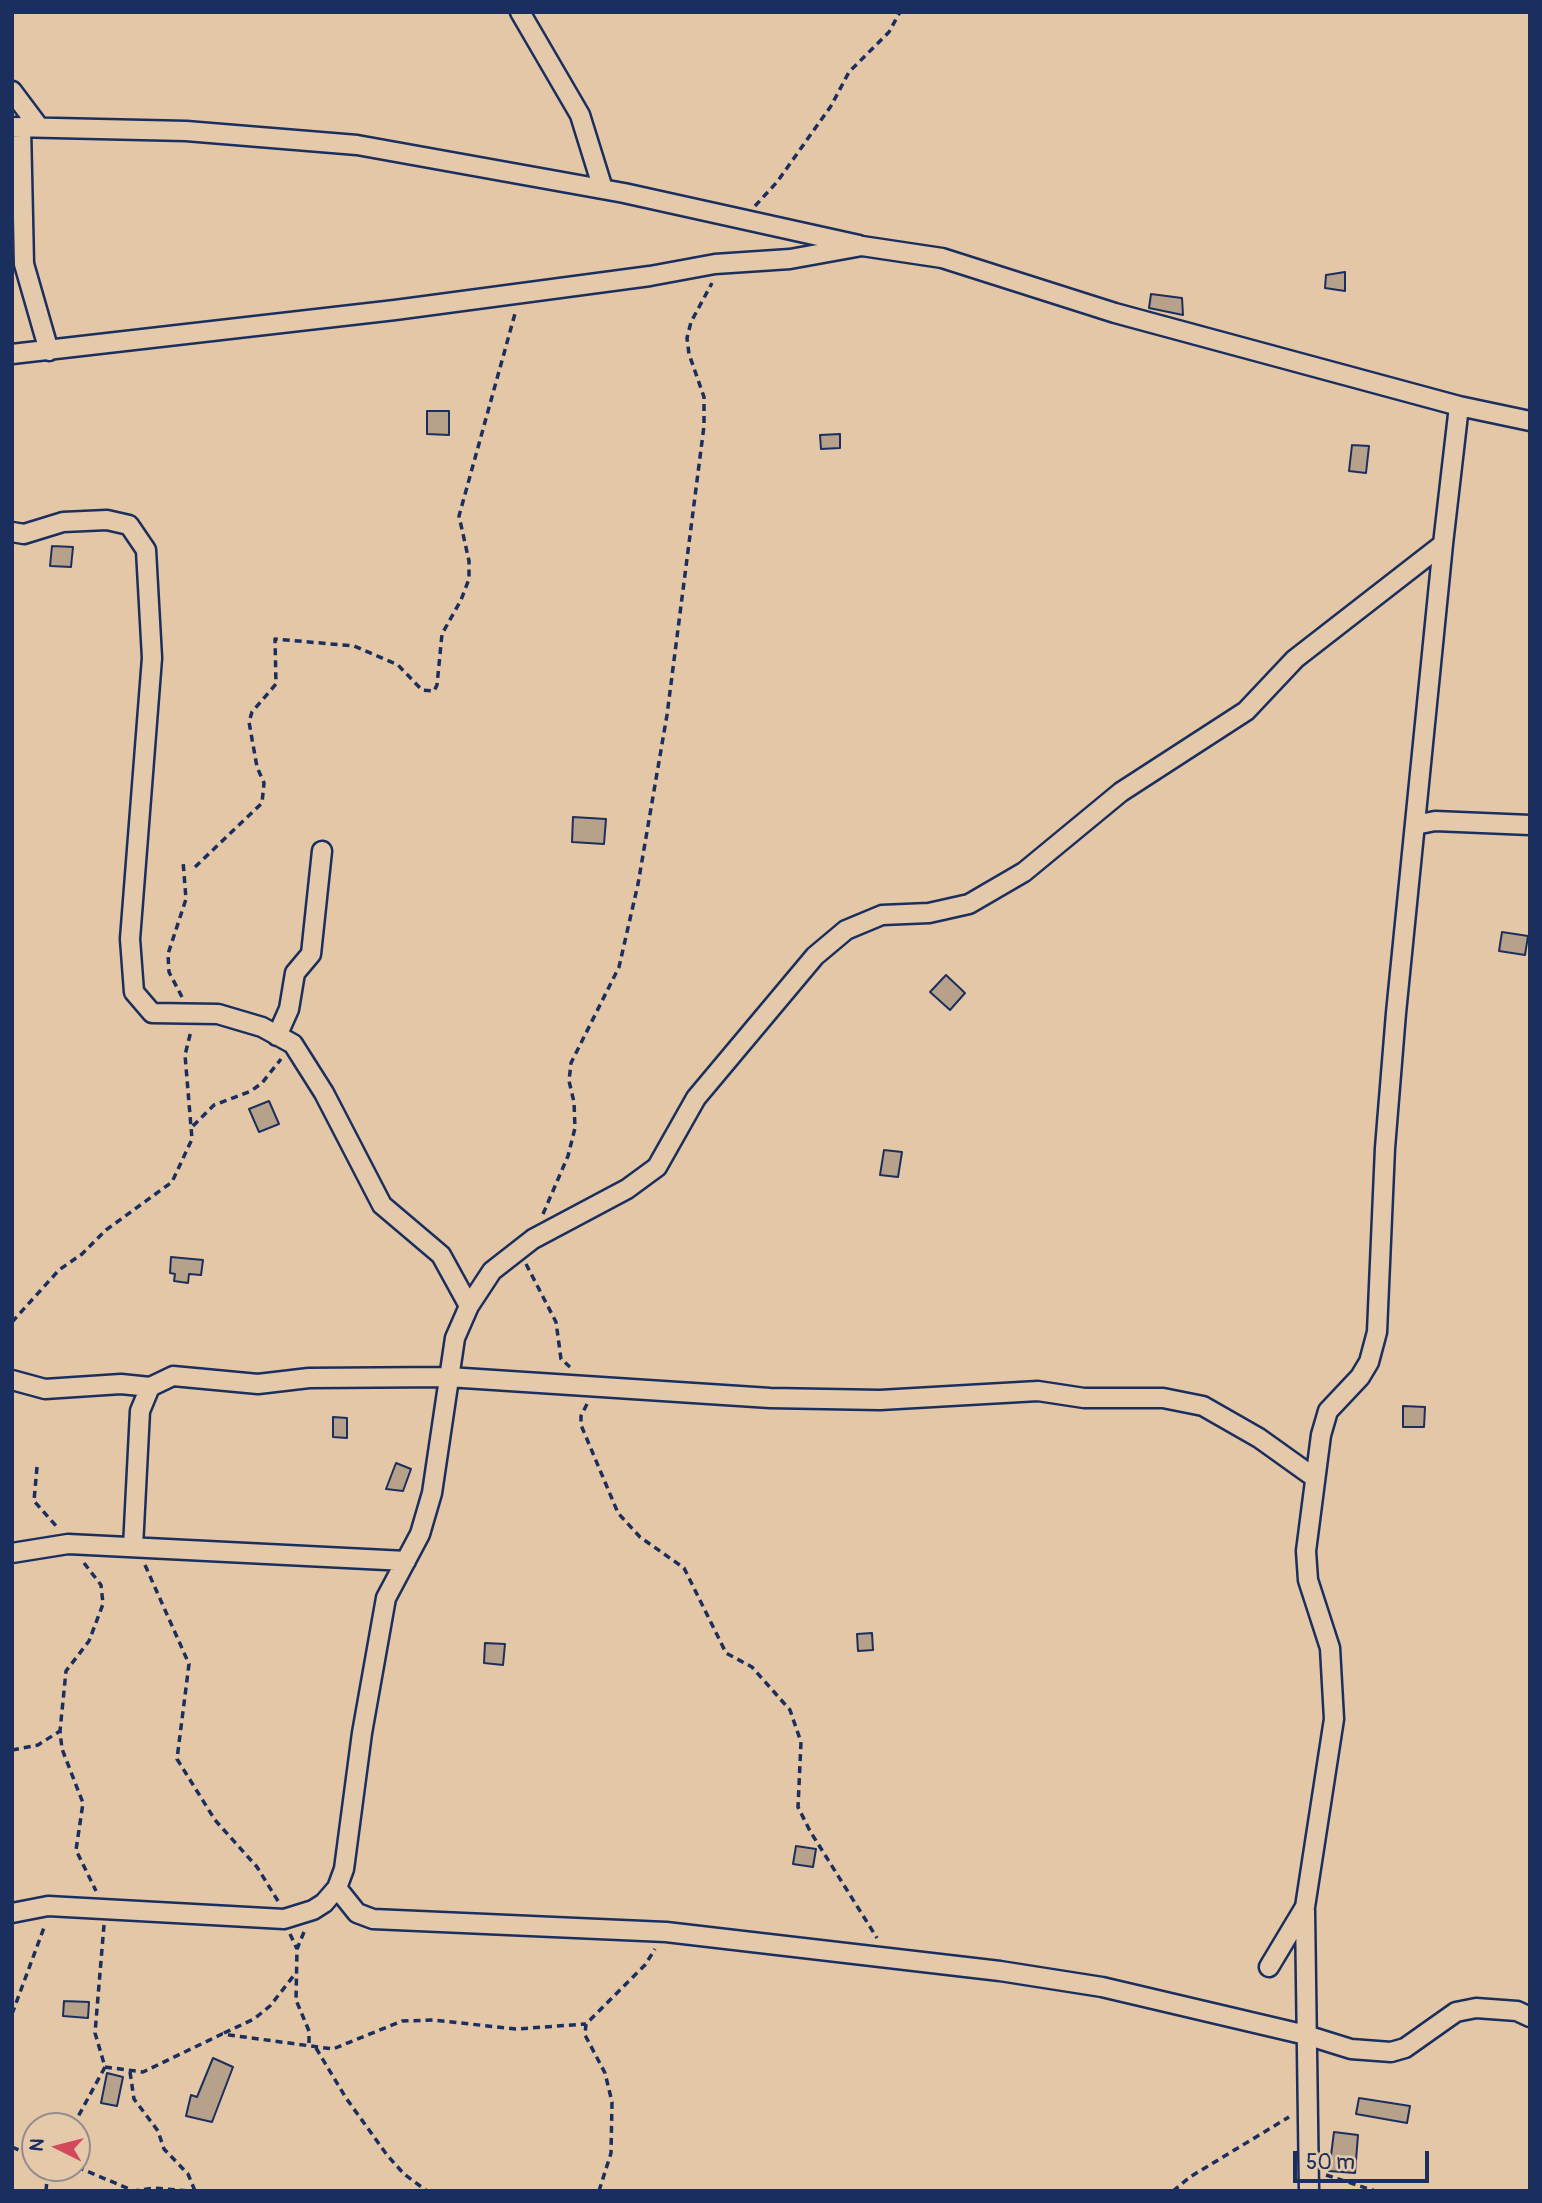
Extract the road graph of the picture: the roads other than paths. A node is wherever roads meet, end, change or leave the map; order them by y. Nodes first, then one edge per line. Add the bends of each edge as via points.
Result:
1 (520, 12) edge
2 (12, 91) edge
3 (24, 127) edge
4 (603, 189) junction
5 (862, 246) junction
6 (49, 351) junction
7 (12, 354) edge
8 (1459, 406) junction
9 (1530, 421) edge
10 (12, 532) edge
11 (1443, 544) junction
12 (1415, 825) junction
13 (1530, 825) edge
14 (322, 850) dead end
15 (285, 1040) junction
16 (469, 1306) junction
17 (449, 1377) junction
18 (12, 1380) edge
19 (150, 1387) junction
20 (1315, 1478) junction
21 (136, 1547) junction
22 (12, 1553) edge
23 (406, 1560) junction
24 (337, 1888) junction
25 (1305, 1907) junction
26 (12, 1913) edge
27 (1269, 1967) dead end
28 (1530, 2017) edge
29 (1306, 2035) junction
30 (1309, 2191) edge

1 - 4 street via 580,116
2 - 3 street
3 - 4 street via 186,131 357,145
3 - 6 street via 24,264
4 - 5 street
5 - 6 street via 790,259 715,264 513,294
5 - 8 street via 942,258 1115,313
6 - 7 street
8 - 9 street
8 - 11 street
10 - 15 street via 24,534 63,522 107,520 129,525 146,550 152,658 130,939 134,992 152,1013 218,1014 262,1027
11 - 12 street
11 - 16 street via 1295,659 1245,711 1121,792 1024,872 969,904 881,915 846,930 815,956 696,1098 657,1167 627,1189 526,1244 492,1271
12 - 13 street via 1435,821
12 - 20 street via 1385,1148 1377,1332 1360,1377 1328,1411
14 - 15 street via 311,954 295,973
15 - 16 street via 324,1093 382,1205 441,1255
16 - 17 street via 455,1338
17 - 19 street via 309,1378 258,1384 173,1376
17 - 20 street via 797,1399 880,1400 1038,1391 1084,1398 1163,1398 1203,1406
17 - 23 street via 432,1493
18 - 19 street via 45,1389 121,1384
19 - 21 street via 136,1438
20 - 25 street via 1306,1560 1330,1648 1334,1719
21 - 22 street via 68,1544
21 - 23 street
23 - 24 street via 381,1617 349,1836
24 - 26 street via 313,1910 284,1919 48,1906
24 - 29 street via 357,1913 391,1922 666,1932 890,1959 1102,1987
25 - 27 street
25 - 29 street
28 - 29 street via 1496,2008 1456,2012 1405,2048 1391,2052 1351,2049
29 - 30 street

